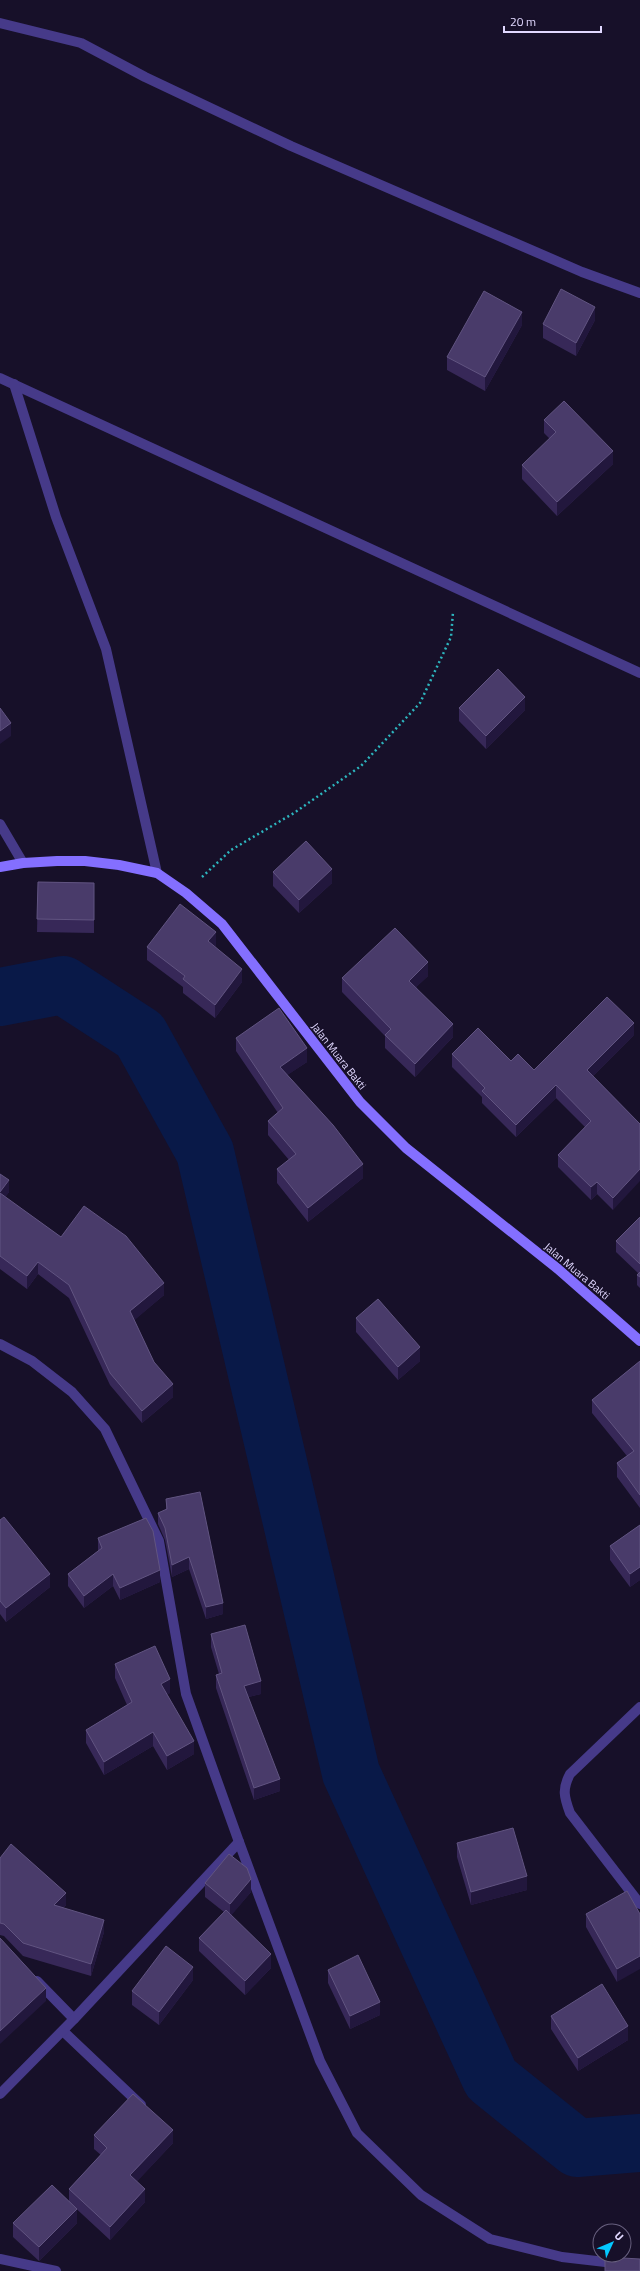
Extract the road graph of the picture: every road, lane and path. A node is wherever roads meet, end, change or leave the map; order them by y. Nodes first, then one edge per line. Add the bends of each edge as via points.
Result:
1 (0, 23) edge
2 (640, 293) edge
3 (0, 378) edge
4 (14, 384) junction
5 (455, 588) junction
6 (640, 673) edge
7 (0, 824) edge
8 (23, 863) junction
9 (0, 867) edge
10 (157, 873) junction
11 (186, 893) junction
12 (640, 1341) edge
13 (0, 1344) edge
14 (640, 1707) edge
15 (238, 1842) junction
16 (640, 1904) edge
17 (32, 1976) edge
18 (74, 2019) junction
19 (63, 2031) junction
20 (0, 2094) edge
21 (149, 2113) edge
22 (0, 2259) edge
23 (640, 2266) edge
24 (56, 2271) edge

1 - 2 street via 81,43 145,77 291,146 582,272
3 - 4 street
4 - 5 street
4 - 10 street via 56,517 106,649
5 - 6 street
5 - 11 path via 451,637 420,703 361,766 294,813 231,850
7 - 8 street
8 - 9 street, Jalan Muara Bakti
8 - 10 street, Jalan Muara Bakti via 85,861
10 - 11 street, Jalan Muara Bakti
11 - 12 street, Jalan Muara Bakti via 222,924 360,1102 406,1148 558,1269
13 - 15 street via 32,1361 72,1392 105,1429 158,1541 186,1694
14 - 16 street via 570,1774 565,1784 564,1796 570,1813
15 - 18 street
15 - 23 street via 320,2061 358,2133 421,2195 490,2239 562,2257
17 - 18 street
18 - 19 street
19 - 20 street
19 - 21 street
22 - 24 street

